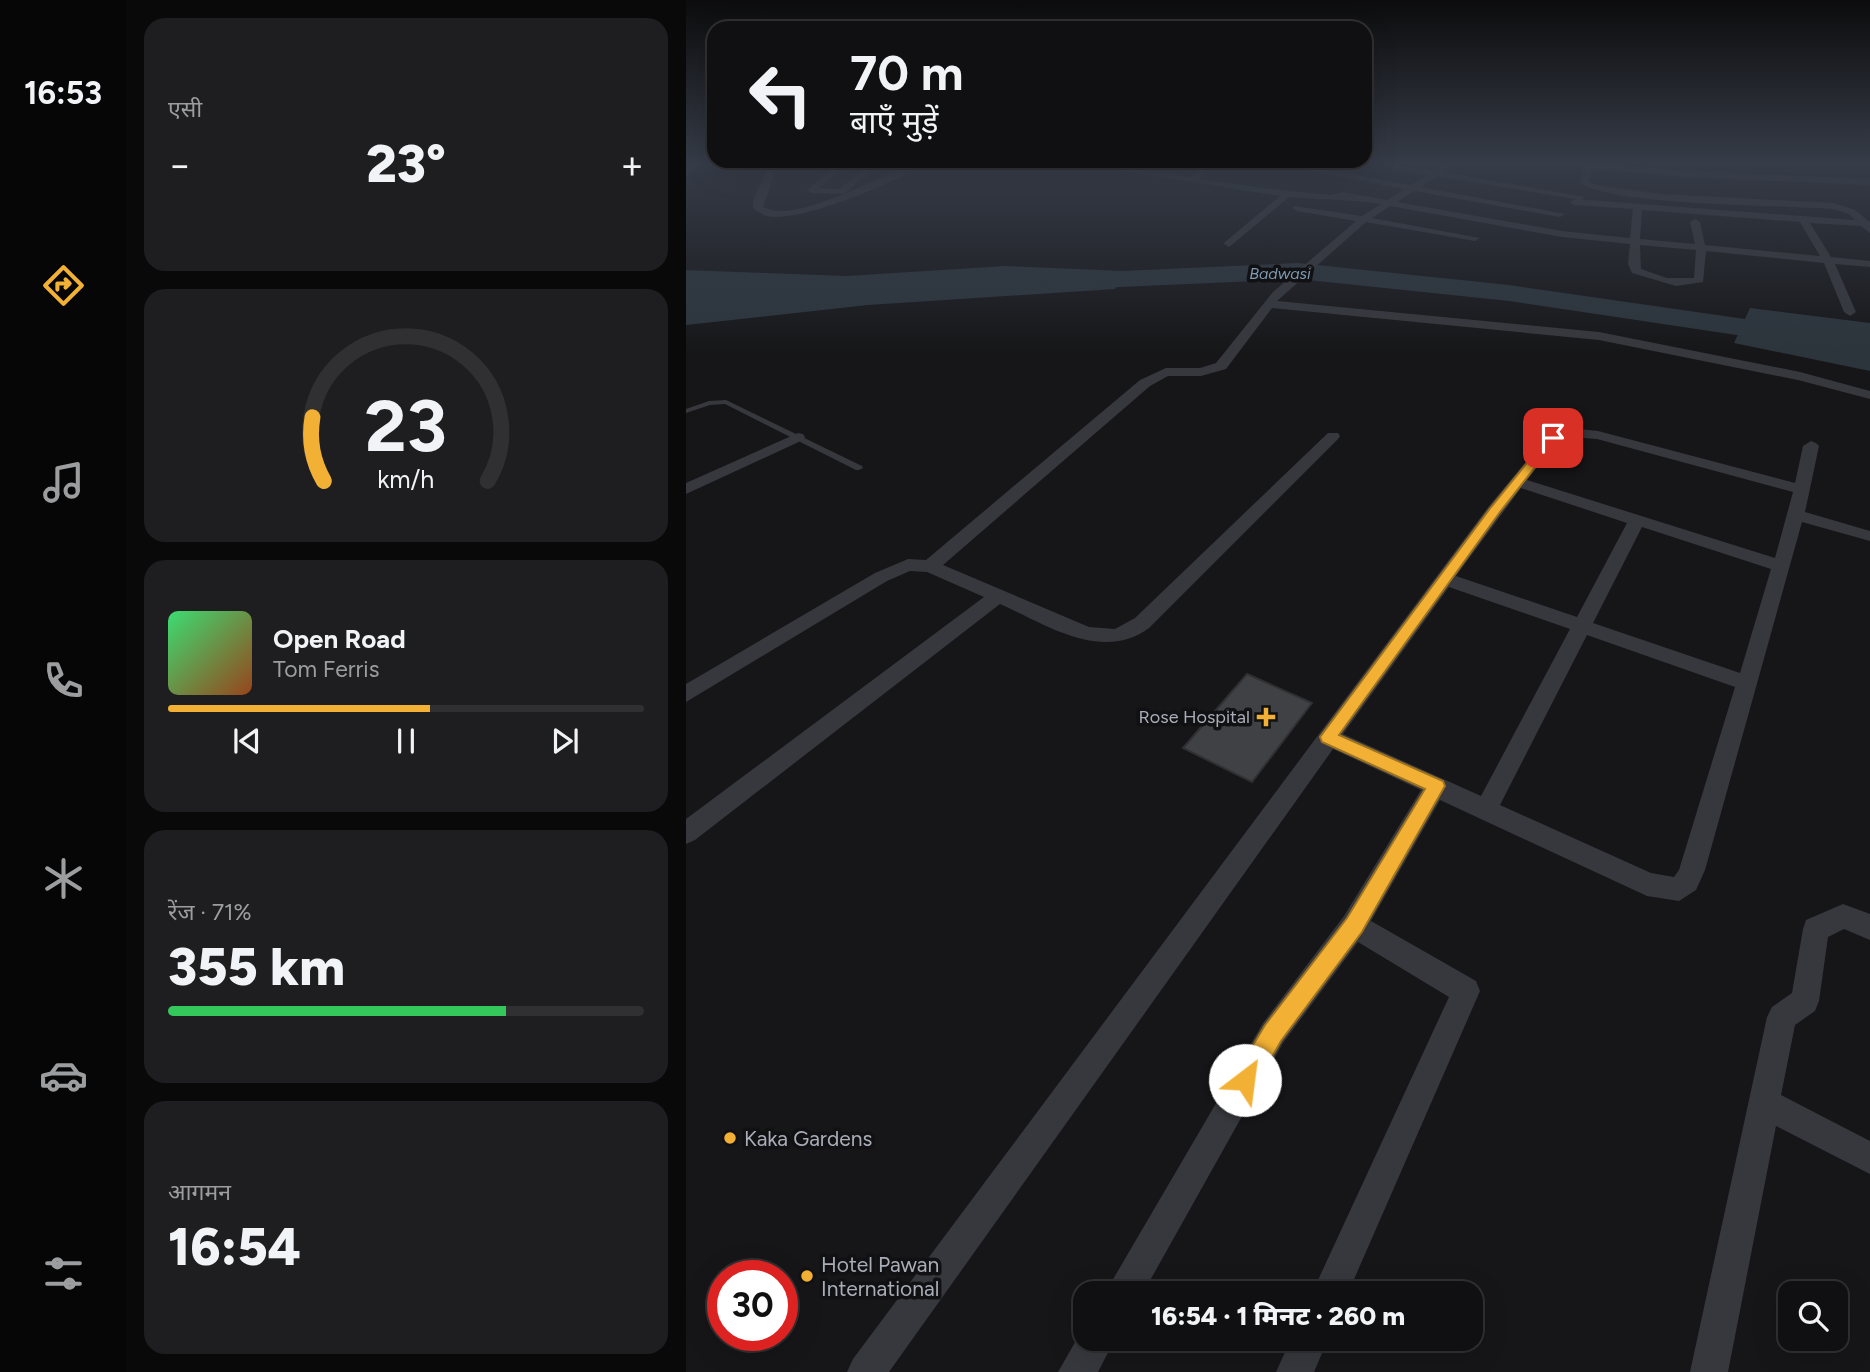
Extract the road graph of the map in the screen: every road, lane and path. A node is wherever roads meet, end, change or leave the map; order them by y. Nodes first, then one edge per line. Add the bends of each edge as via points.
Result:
1 (1249, 227) edge
2 (1354, 227) edge
3 (1411, 227) edge
4 (1502, 227) edge
5 (1544, 227) edge
6 (1637, 227) edge
7 (1696, 227) edge
8 (1808, 227) edge
9 (1535, 234) junction
10 (1475, 238) dead end
11 (1636, 242) junction
12 (1229, 244) dead end
13 (1701, 248) junction
14 (1828, 260) junction
15 (1870, 264) edge
16 (1273, 299) junction
17 (1850, 312) dead end
18 (1870, 395) edge
19 (686, 411) edge
20 (1333, 436) dead end
21 (798, 437) junction
22 (1811, 446) dead end
23 (859, 468) dead end
24 (1517, 482) junction
25 (686, 489) edge
26 (1800, 489) junction
27 (1796, 515) junction
28 (1637, 520) junction
29 (1870, 536) edge
30 (930, 566) junction
31 (1781, 566) junction
32 (1445, 579) junction
33 (999, 595) junction
34 (1582, 626) junction
35 (1747, 683) junction
36 (686, 694) edge
37 (1328, 737) junction
38 (1436, 786) junction
39 (1486, 810) junction
40 (686, 833) edge
41 (1354, 925) junction
42 (1870, 927) edge
43 (1764, 1102) junction
44 (1870, 1158) edge
45 (1130, 1281) edge
46 (1335, 1281) edge
47 (1089, 1351) edge
48 (1305, 1351) edge
49 (866, 1372) edge
50 (1077, 1372) edge
51 (1295, 1372) edge
52 (1709, 1372) edge

1 - 12 street
2 - 16 street
3 - 10 street
4 - 9 street
5 - 9 street
6 - 11 street
7 - 13 street
8 - 14 street
9 - 11 street
11 - 13 street
11 - 13 street via 1636,271 1686,283 1699,280
13 - 14 street via 1760,249
14 - 15 street
14 - 17 street
16 - 18 street via 1599,336 1800,376
16 - 30 street via 1221,366 1201,372 1166,372 1145,383
19 - 21 lane via 726,402
20 - 33 street via 1131,632 1111,637 1084,633
21 - 23 lane
21 - 25 street
22 - 26 street
24 - 26 street via 1553,438 1569,432 1598,435
24 - 28 street
24 - 32 street
26 - 27 street
27 - 29 street
27 - 31 street
28 - 31 street
28 - 34 street
30 - 33 street
30 - 36 street via 908,565 881,577
31 - 35 street
32 - 34 street
32 - 37 street
33 - 40 street
34 - 35 street
34 - 39 street
35 - 39 street via 1692,870 1679,889 1647,884
37 - 38 street
37 - 49 street
38 - 39 street
38 - 41 street
41 - 45 street via 1273,1033
41 - 46 street via 1466,991
42 - 43 street via 1843,916 1816,929 1805,1001 1782,1017
43 - 44 street
43 - 52 street
47 - 50 street
48 - 51 street

